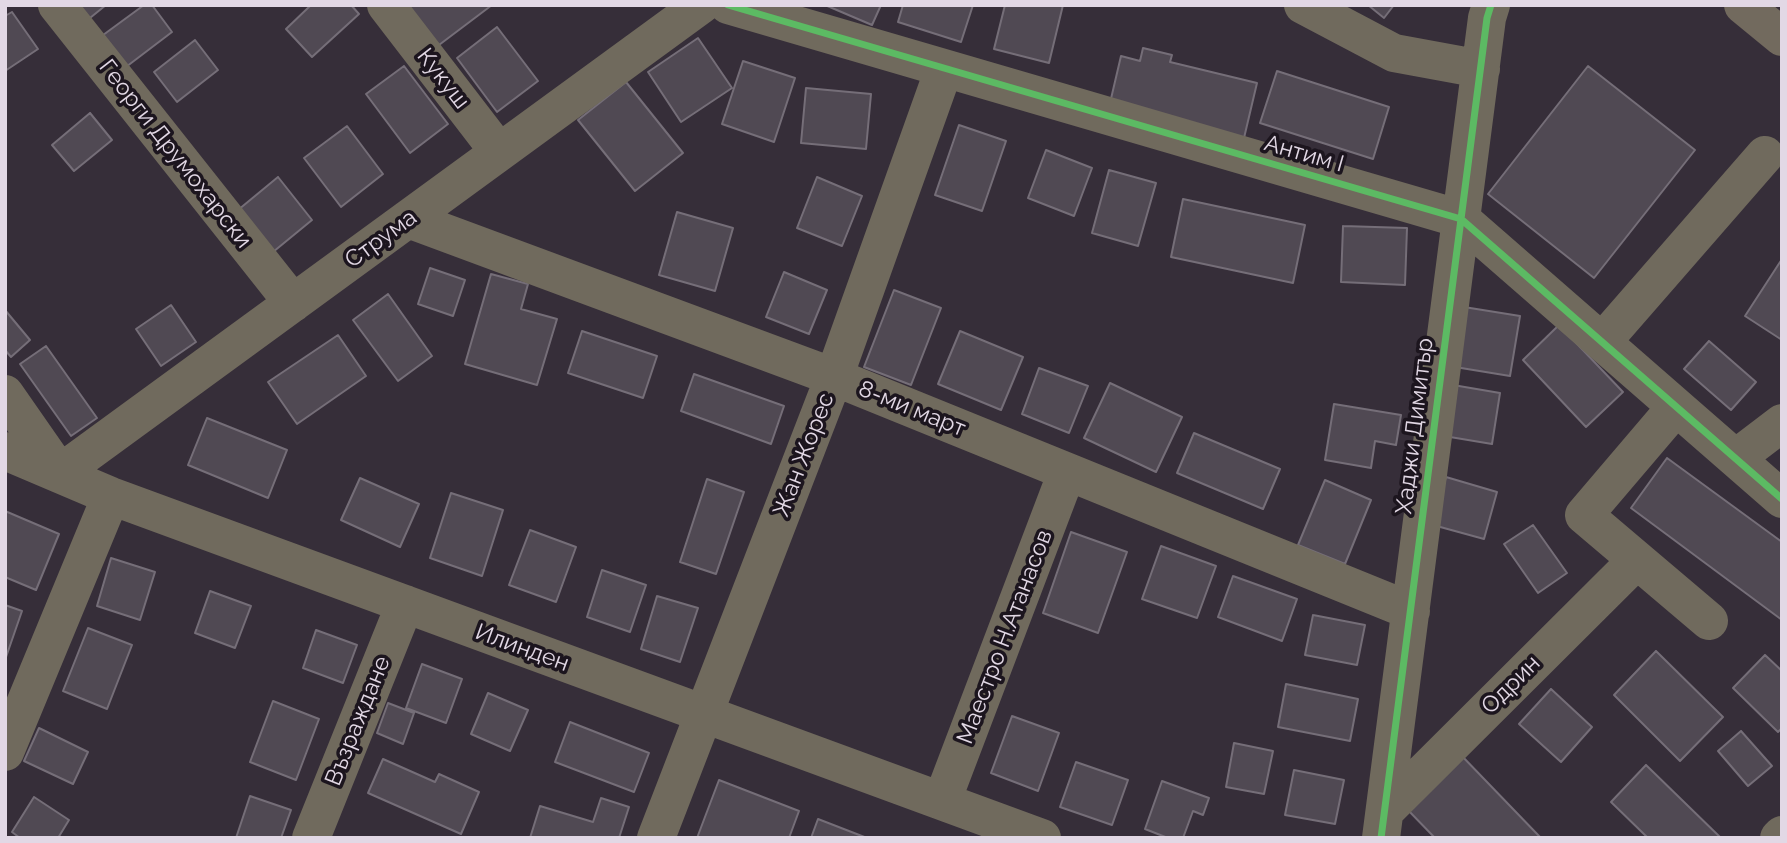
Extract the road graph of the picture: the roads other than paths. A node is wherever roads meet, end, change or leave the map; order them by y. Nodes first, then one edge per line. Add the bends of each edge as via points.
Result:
1 (57, 5) edge
2 (386, 5) edge
3 (701, 5) edge
4 (728, 5) edge
5 (1303, 5) edge
6 (1743, 5) edge
7 (1488, 10) edge
8 (1782, 37) edge
9 (944, 69) junction
10 (1481, 69) junction
11 (499, 152) junction
12 (1765, 155) dead end
13 (408, 219) junction
14 (1461, 219) junction
15 (293, 303) junction
16 (1602, 342) junction
17 (834, 377) junction
18 (5, 394) edge
19 (1676, 407) junction
20 (1782, 423) edge
21 (5, 451) edge
22 (1735, 458) junction
23 (1067, 472) junction
24 (60, 473) junction
25 (111, 496) junction
26 (1782, 499) edge
27 (1637, 560) junction
28 (405, 604) junction
29 (1411, 611) junction
30 (1709, 621) dead end
31 (705, 716) junction
32 (5, 751) edge
33 (942, 801) junction
34 (1383, 824) edge
35 (1023, 834) edge
36 (311, 838) edge
37 (656, 838) edge

1 - 15 street, Георги Друмохарски
2 - 11 street, Кукуш
3 - 11 street, Струма
4 - 9 street, Антим I
5 - 10 street via 1394,53
6 - 8 main road
7 - 10 street, Хаджи Димитър
9 - 14 street, Антим I
9 - 17 street, Жан Жорес
10 - 14 street, Хаджи Димитър
11 - 13 street, Струма
12 - 16 street
13 - 15 street, Струма
13 - 17 street, 8-ми март
14 - 16 street, Антим I
14 - 29 street, Хаджи Димитър
15 - 24 street, Струма
16 - 19 street, Антим I
17 - 23 street, 8-ми март
17 - 31 street, Жан Жорес
18 - 24 street
19 - 22 street, Антим I
19 - 27 street via 1584,515
20 - 22 street
21 - 24 street, Илинден
22 - 26 street, Антим I
23 - 29 street, 8-ми март
23 - 33 street, Маестро Н.Атанасов
24 - 25 street, Илинден
25 - 28 street, Илинден
25 - 32 street
27 - 30 street
27 - 34 street, Одрин
28 - 31 street, Илинден
28 - 36 street, Възраждане
29 - 34 street, Хаджи Димитър
31 - 33 street, Илинден
31 - 37 street, Жан Жорес
33 - 35 street, Илинден

